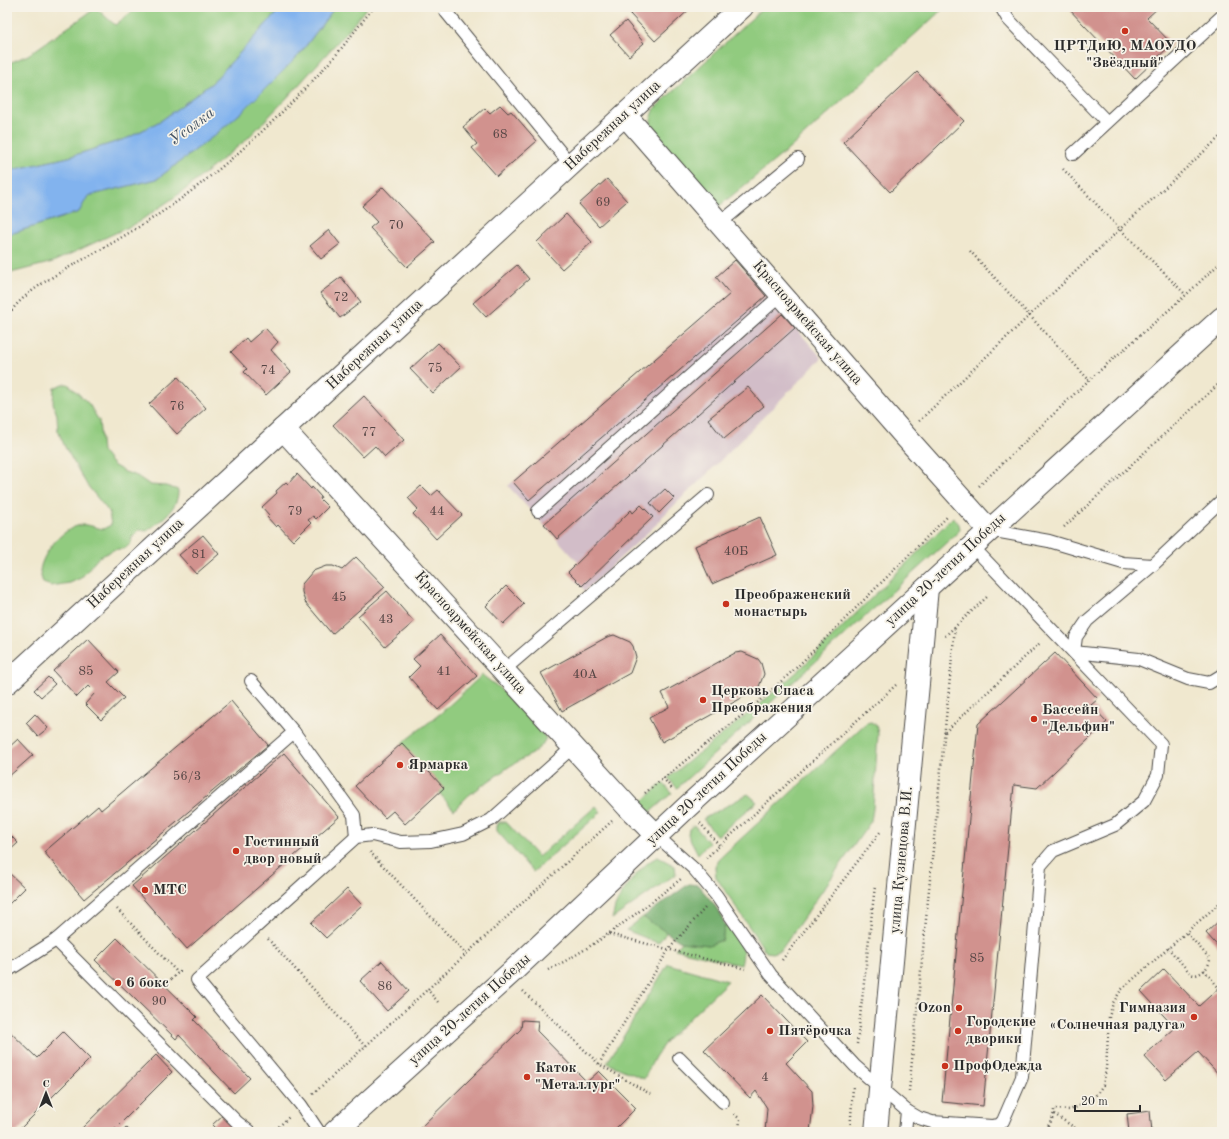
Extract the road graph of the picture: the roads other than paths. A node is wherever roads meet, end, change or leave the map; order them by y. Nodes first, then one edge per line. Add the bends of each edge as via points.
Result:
1 (742, 7) edge
2 (1002, 7) edge
3 (446, 12) dead end
4 (1222, 16) edge
5 (625, 115) junction
6 (1107, 122) junction
7 (1072, 154) dead end
8 (798, 159) dead end
9 (571, 165) junction
10 (720, 223) junction
11 (782, 294) junction
12 (1222, 318) edge
13 (283, 429) junction
14 (708, 495) dead end
15 (1222, 500) edge
16 (538, 511) dead end
17 (989, 530) junction
18 (972, 546) junction
19 (1153, 565) junction
20 (927, 588) junction
21 (1074, 652) junction
22 (504, 670) junction
23 (1222, 675) edge
24 (250, 682) dead end
25 (7, 683) edge
26 (294, 732) junction
27 (574, 746) junction
28 (657, 836) junction
29 (356, 837) junction
30 (56, 940) junction
31 (7, 972) edge
32 (679, 1058) dead end
33 (880, 1088) junction
34 (722, 1102) dead end
35 (907, 1111) junction
36 (250, 1132) edge
37 (319, 1132) edge
38 (335, 1132) edge
39 (876, 1132) edge
40 (905, 1132) edge

1 - 5 street, Набережная улица
2 - 6 lane via 1008,19
3 - 9 lane
4 - 6 lane
5 - 9 street, Набережная улица
5 - 10 street, Красноармейская улица
6 - 7 lane
8 - 10 lane
9 - 13 street, Набережная улица
10 - 11 street, Красноармейская улица
11 - 16 lane
11 - 17 street, Красноармейская улица
12 - 17 street, улица 20-летия Победы
13 - 22 street, Красноармейская улица
13 - 25 street, Набережная улица
14 - 22 lane
15 - 19 lane
17 - 18 street, улица 20-летия Победы
17 - 19 lane via 1049,541 1123,563
18 - 20 street, улица 20-летия Победы
18 - 21 lane
19 - 21 lane via 1087,621 1076,637
20 - 28 street, улица 20-летия Победы
20 - 33 street, улица Кузнецова В.И.
21 - 23 lane via 1139,659 1188,679 1209,682
21 - 35 lane via 1161,744 1158,775 1144,801 1115,825 1053,851 1040,866 1022,1077 1003,1121 992,1126 932,1122
22 - 27 street, Красноармейская улица
24 - 26 lane
26 - 29 lane via 354,815
26 - 30 lane
27 - 28 street, Красноармейская улица
27 - 29 lane via 491,820 463,834 431,841 401,842 372,835
28 - 33 lane via 694,869 716,895 770,975 855,1066
28 - 38 street, улица 20-летия Победы
29 - 37 lane via 197,980 301,1105
30 - 31 lane
30 - 36 lane via 237,1122
32 - 34 lane
33 - 35 lane
33 - 39 street, улица Кузнецова В.И.
35 - 40 lane

